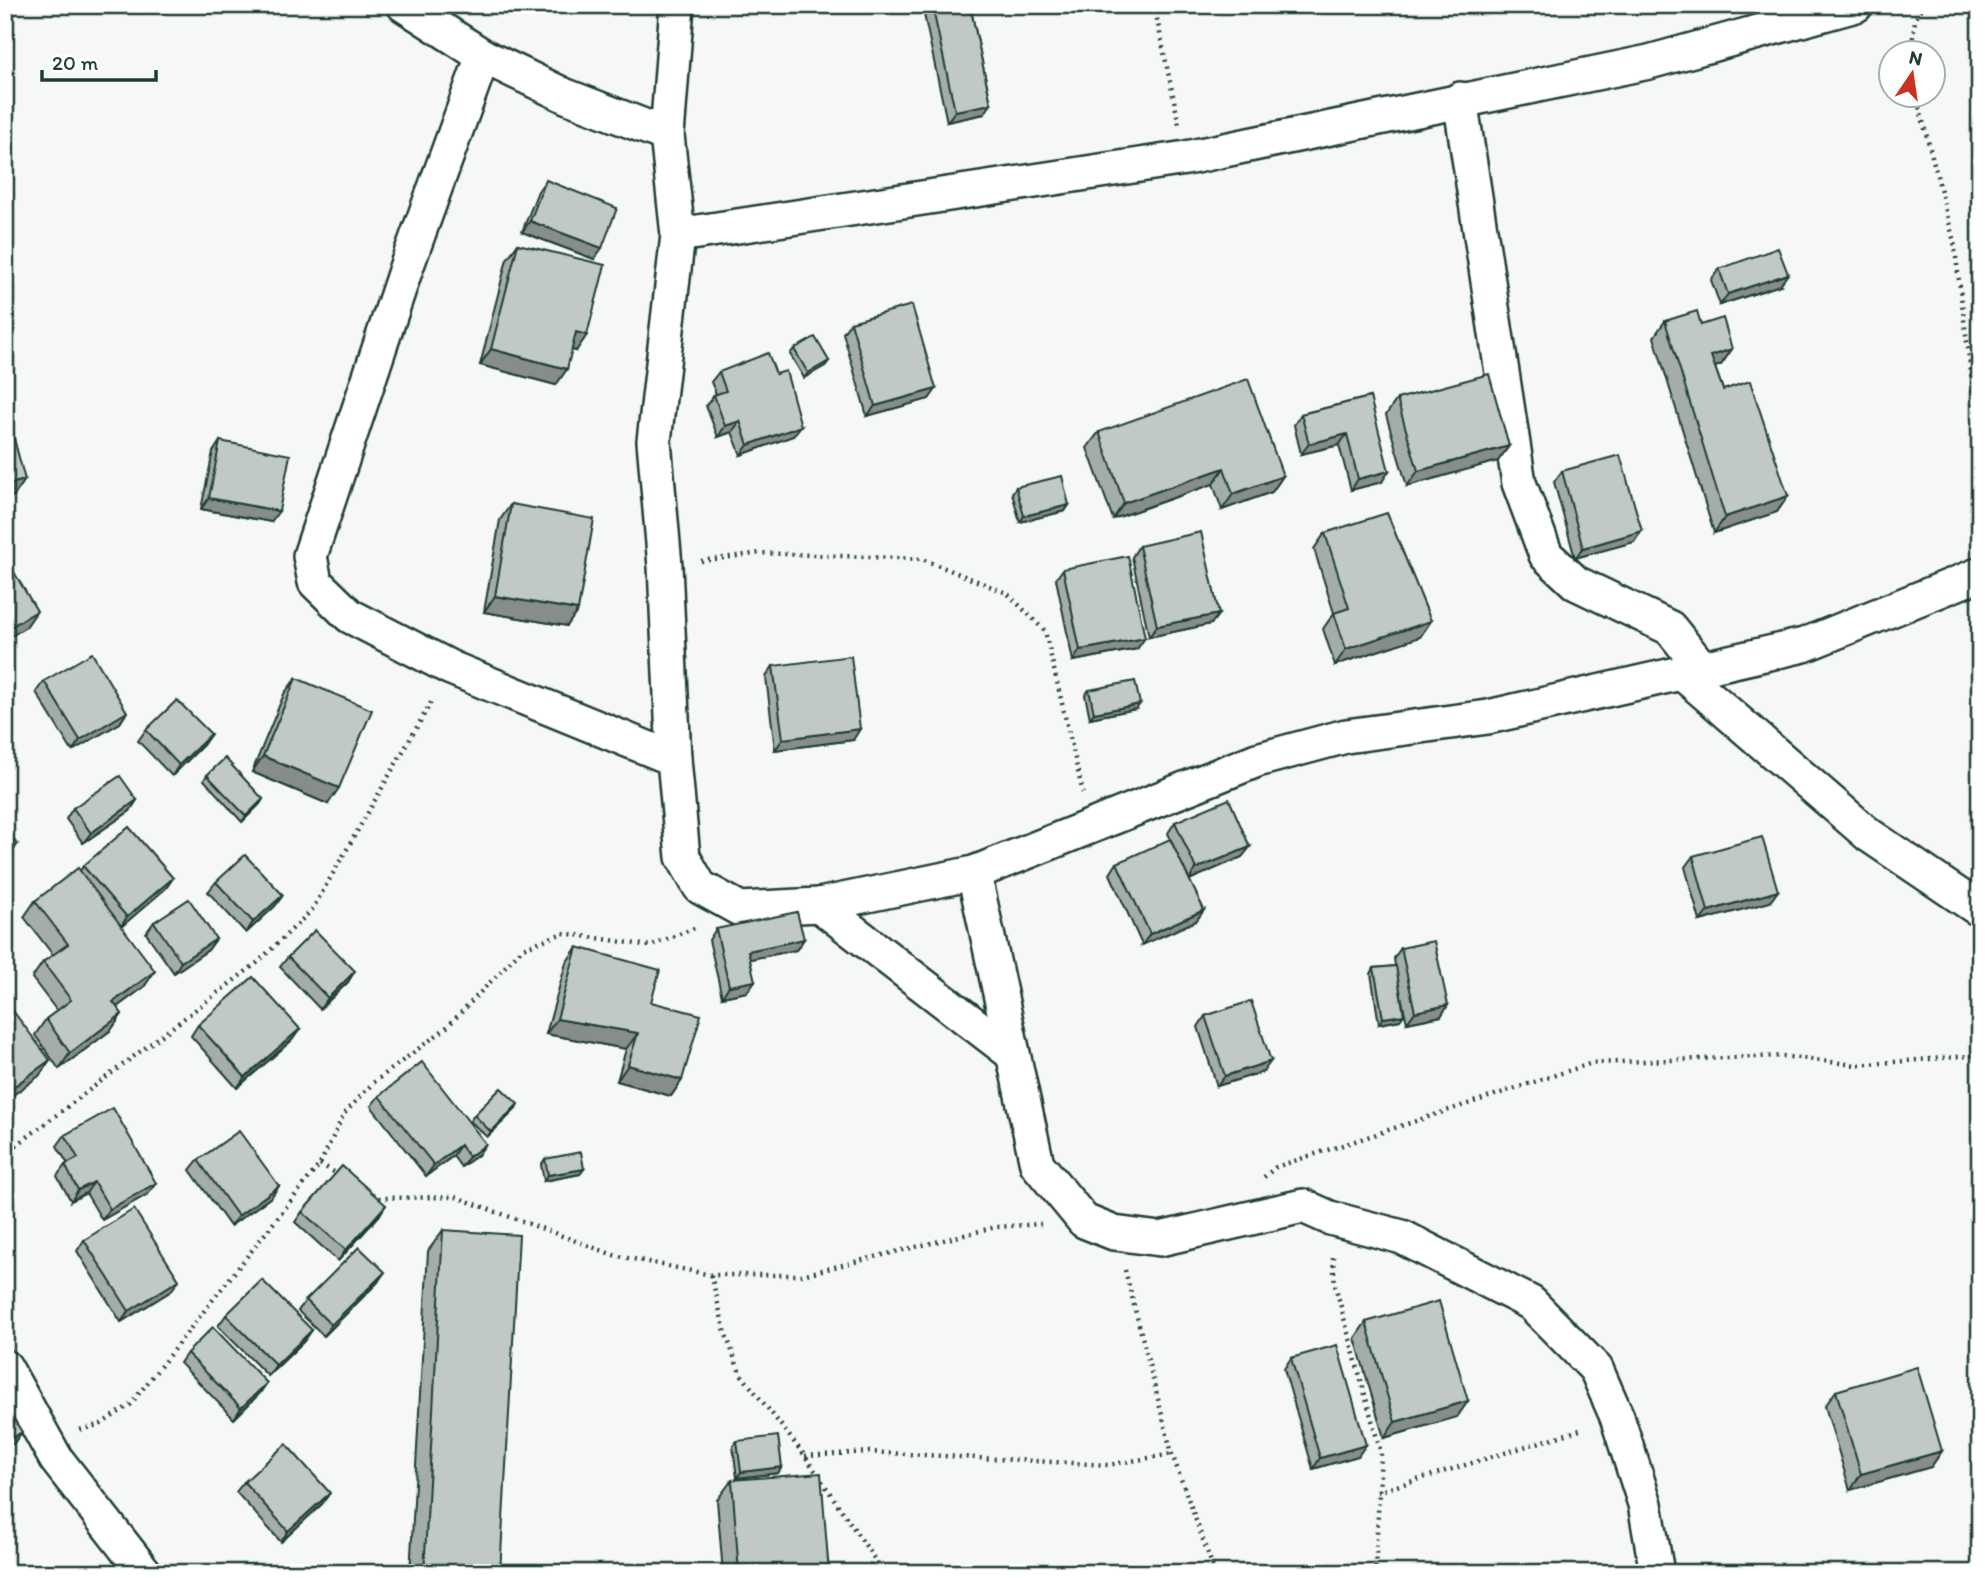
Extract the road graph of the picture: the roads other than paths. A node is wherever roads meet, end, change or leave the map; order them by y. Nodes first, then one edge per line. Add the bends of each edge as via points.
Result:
1 (404, 5) edge
2 (677, 5) edge
3 (1856, 5) edge
4 (483, 57) junction
5 (1460, 99) junction
6 (667, 135) junction
7 (678, 235) junction
8 (1980, 574) edge
9 (1693, 671) junction
10 (674, 759) junction
11 (974, 873) junction
12 (819, 905) junction
13 (1980, 910) edge
14 (1010, 1052) junction
15 (5, 1367) edge
16 (143, 1572) edge
17 (1657, 1573) edge

1 - 4 street
2 - 6 street
3 - 5 street via 1649,62
4 - 6 street via 566,96
4 - 10 street via 406,268 310,556 315,582 351,616 451,668
5 - 7 street via 1186,159
5 - 9 street via 1520,483 1546,555 1576,583 1670,628
6 - 7 street
7 - 10 street via 654,441
8 - 9 street via 1804,645
9 - 11 street via 1488,717 1334,739 1256,760
9 - 13 street via 1869,835
10 - 12 street via 683,857 699,887 740,909
11 - 12 street
11 - 14 street
12 - 14 street
14 - 17 street via 1037,1164 1084,1221 1114,1233 1160,1239 1303,1206 1402,1237 1531,1303 1597,1368 1645,1504
15 - 16 street via 56,1459

